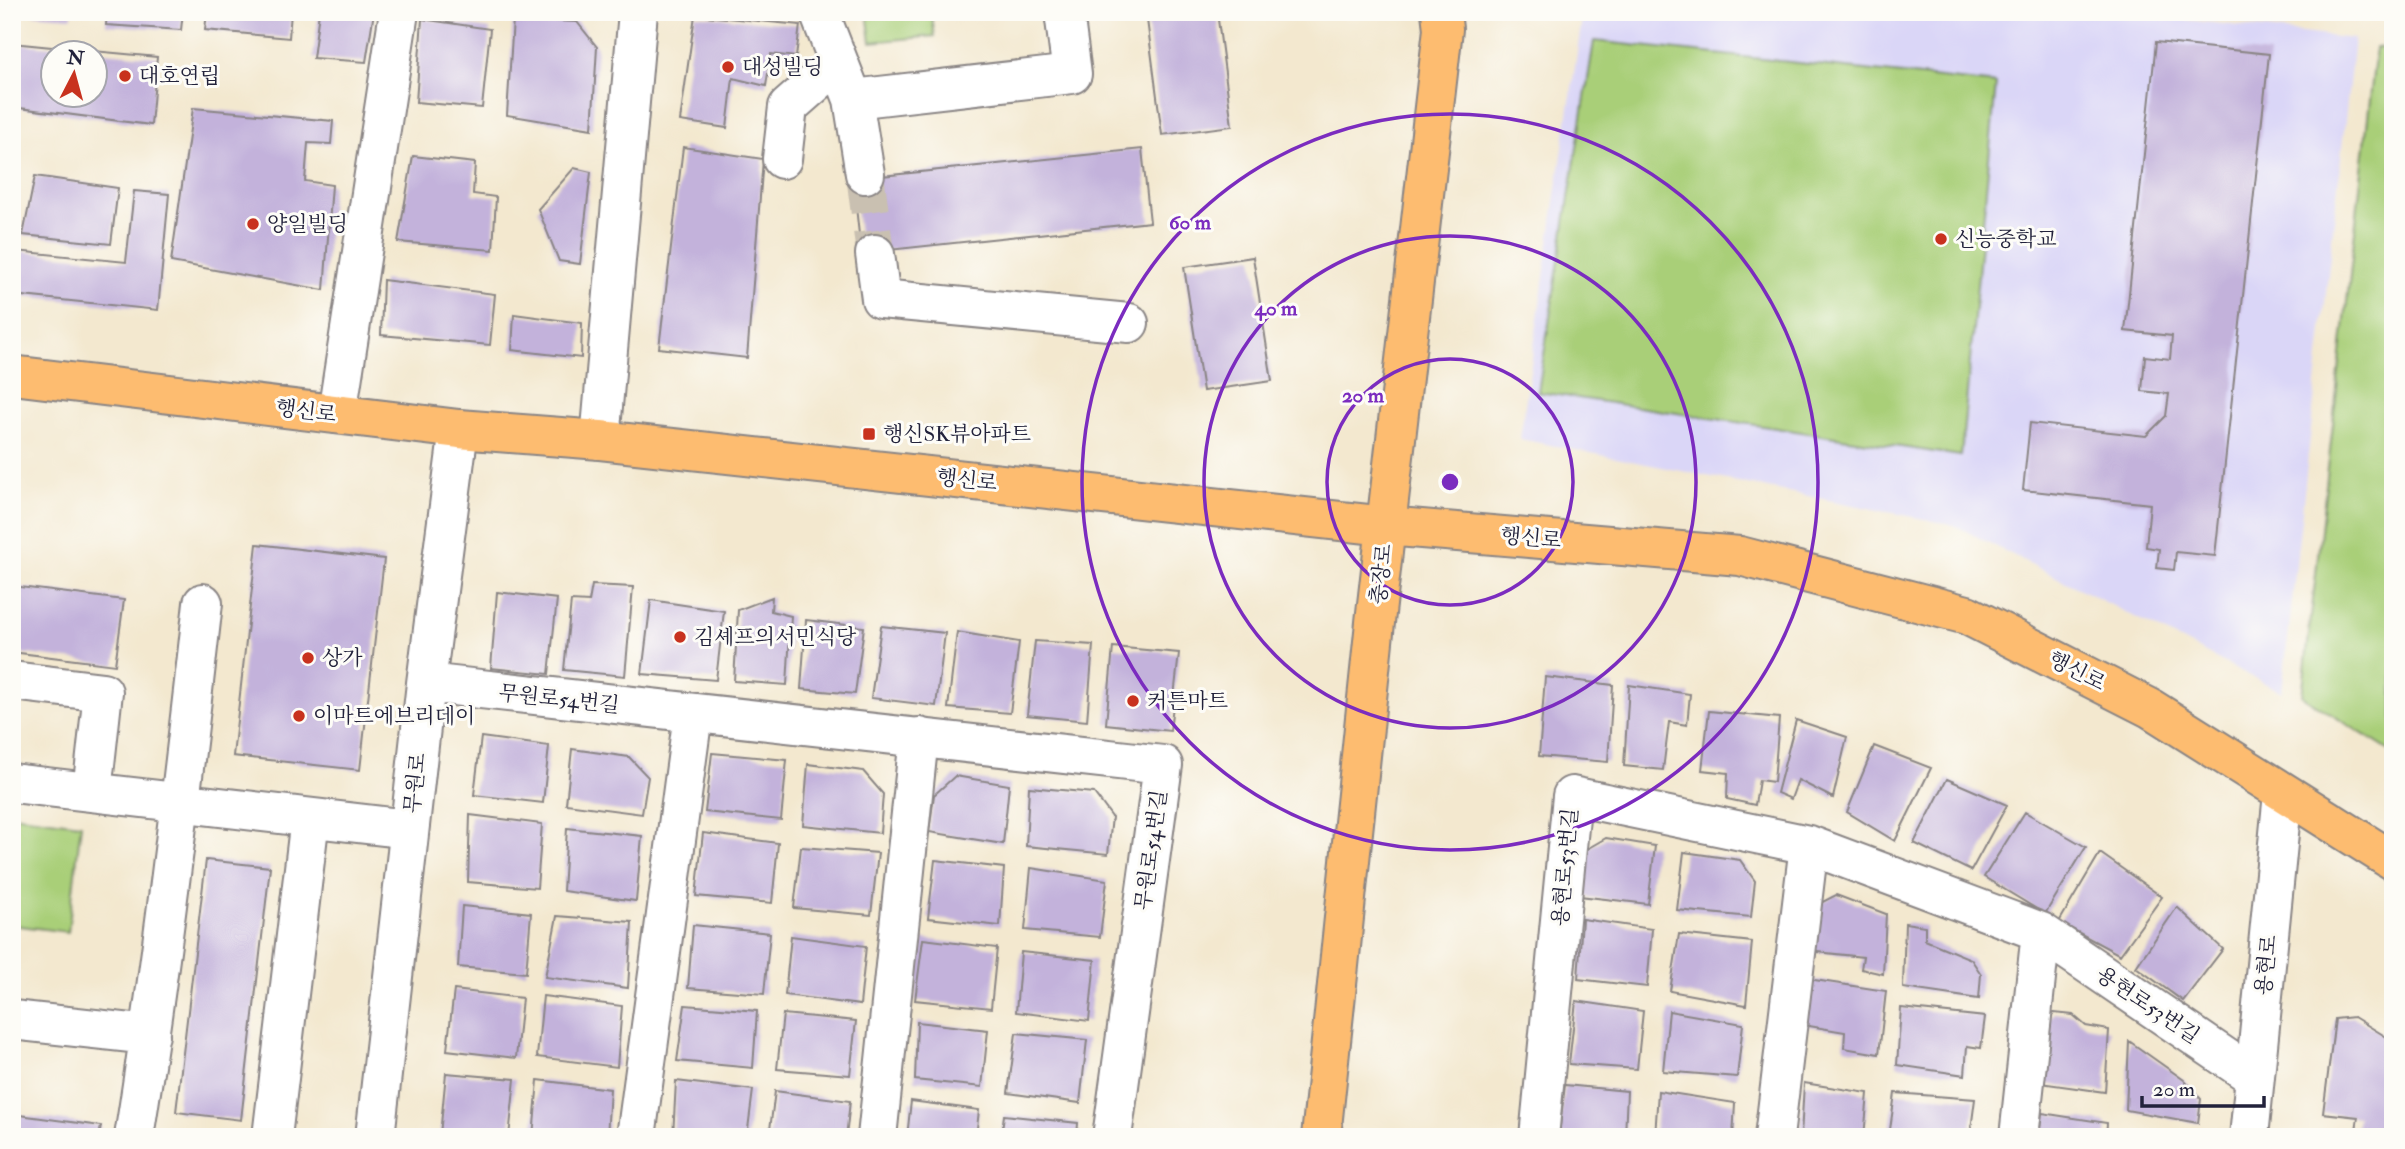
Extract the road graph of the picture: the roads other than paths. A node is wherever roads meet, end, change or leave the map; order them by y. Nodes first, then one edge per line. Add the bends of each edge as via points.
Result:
1 (398, 12) edge
2 (638, 12) edge
3 (819, 12) edge
4 (1064, 12) edge
5 (1441, 12) edge
6 (838, 63) junction
7 (853, 99) junction
8 (782, 159) dead end
9 (865, 174) tunnel mouth
10 (875, 254) tunnel mouth
11 (1129, 323) dead end
12 (12, 375) edge
13 (337, 414) junction
14 (459, 429) junction
15 (600, 440) junction
16 (1386, 526) junction
17 (203, 603) dead end
18 (12, 681) edge
19 (426, 683) junction
20 (693, 713) junction
21 (919, 737) junction
22 (12, 783) edge
23 (92, 792) junction
24 (2283, 793) junction
25 (180, 803) junction
26 (310, 818) junction
27 (410, 829) junction
28 (1809, 845) junction
29 (2393, 862) edge
30 (2041, 932) junction
31 (12, 1020) edge
32 (150, 1035) junction
33 (2255, 1077) junction
34 (134, 1137) edge
35 (272, 1137) edge
36 (375, 1137) edge
37 (636, 1137) edge
38 (877, 1137) edge
39 (1112, 1137) edge
40 (1321, 1137) edge
41 (1539, 1137) edge
42 (1774, 1137) edge
43 (2019, 1137) edge
44 (2249, 1137) edge

1 - 13 street
2 - 15 street
3 - 6 street
4 - 7 street via 1072,74
5 - 16 main road, 충장로 via 1443,29
6 - 7 street
6 - 8 street via 788,107
7 - 9 street
10 - 11 street via 881,299
12 - 13 main road, 행신로
13 - 14 main road, 행신로
14 - 15 main road, 행신로
14 - 19 street, 무원로
15 - 16 main road, 행신로
16 - 24 main road, 행신로 via 1740,556 1967,615 2150,708
16 - 40 main road, 충장로
17 - 25 street
18 - 23 street via 103,692
19 - 20 street, 무원로54번길
19 - 27 street, 무원로
20 - 21 street, 무원로54번길
20 - 37 street
21 - 38 street
21 - 39 street, 무원로54번길 via 1163,765
22 - 23 street
23 - 25 street
24 - 29 main road, 행신로
24 - 33 street, 용현로
25 - 26 street
25 - 32 street
26 - 27 street
26 - 35 street
27 - 36 street, 무원로
28 - 30 street, 용현로53번길
28 - 41 street, 용현로53번길 via 1572,796
28 - 42 street
30 - 33 street, 용현로53번길
30 - 43 street
31 - 32 street
32 - 34 street
33 - 44 street, 용현로

